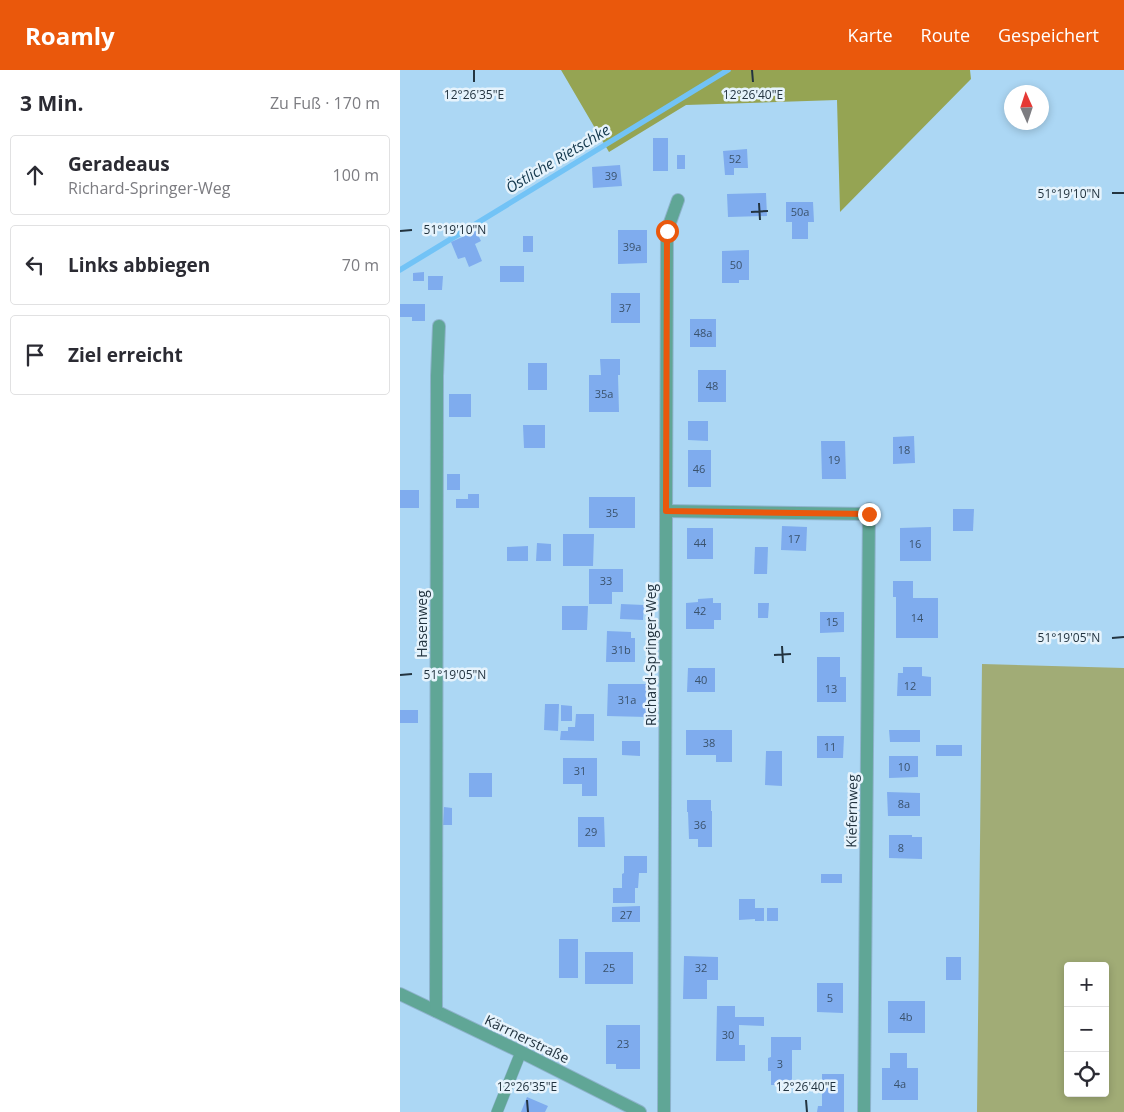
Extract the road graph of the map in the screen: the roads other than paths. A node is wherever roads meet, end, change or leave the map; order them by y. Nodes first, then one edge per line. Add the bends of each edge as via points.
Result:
1 (678, 200) dead end
2 (439, 326) dead end
3 (666, 511) junction
4 (400, 994) edge
5 (436, 1011) junction
6 (521, 1052) junction
7 (497, 1112) edge
8 (640, 1112) edge
9 (664, 1112) edge
10 (864, 1112) edge

1 - 3 street, Richard-Springer-Weg via 667,231
2 - 5 street, Hasenweg
3 - 9 street, Richard-Springer-Weg
3 - 10 street, Kiefernweg via 869,512
4 - 5 street, Kärrnerstraße
5 - 6 street, Kärrnerstraße
6 - 7 lane
6 - 8 street, Kärrnerstraße

